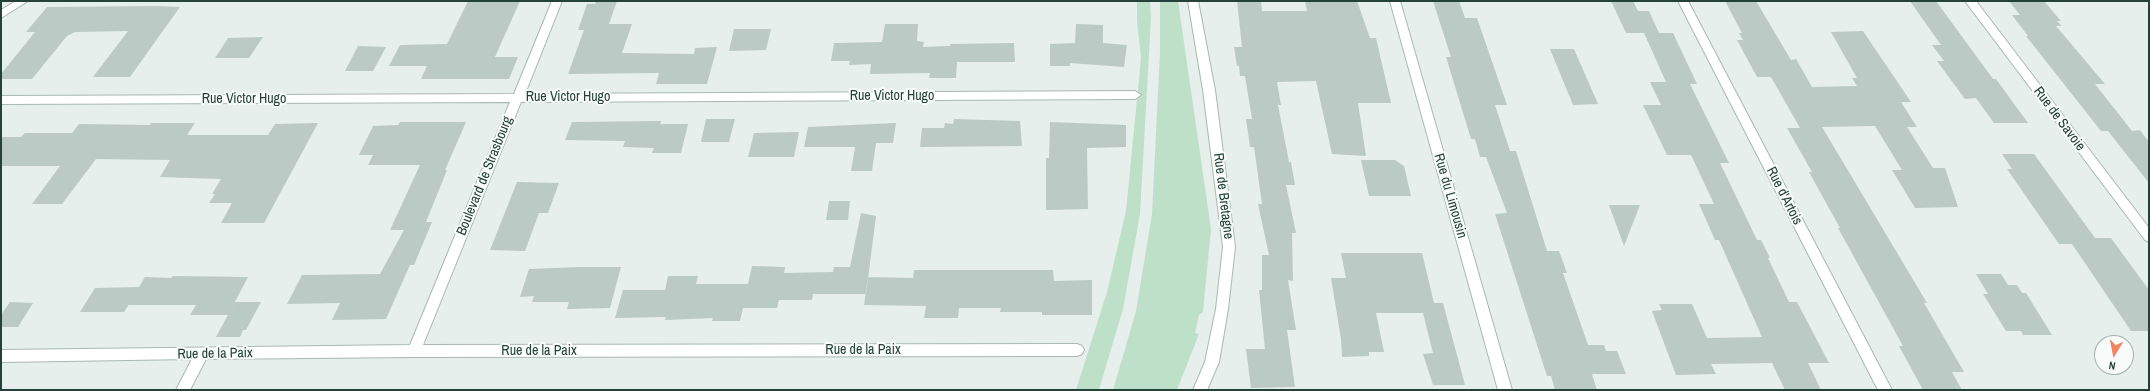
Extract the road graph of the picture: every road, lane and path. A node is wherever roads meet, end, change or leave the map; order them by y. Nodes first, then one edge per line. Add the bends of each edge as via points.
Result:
1 (23, 1) edge
2 (557, 1) edge
3 (1193, 1) edge
4 (1395, 1) edge
5 (1683, 1) edge
6 (1970, 1) edge
7 (1, 15) edge
8 (1135, 94) dead end
9 (517, 98) junction
10 (1, 100) edge
11 (2149, 237) edge
12 (1077, 350) dead end
13 (414, 351) junction
14 (202, 354) junction
15 (1, 356) edge
16 (183, 390) edge
17 (1200, 390) edge
18 (1505, 390) edge
19 (1885, 390) edge

1 - 7 street
2 - 9 street, Boulevard de Strasbourg
3 - 17 street, Rue de Bretagne via 1209,90 1229,247 1212,362
4 - 18 street, Rue du Limousin
5 - 19 street, Rue d'Artois
6 - 11 street, Rue de Savoie
8 - 9 street, Rue Victor Hugo
9 - 10 street, Rue Victor Hugo
9 - 13 street, Boulevard de Strasbourg
12 - 13 street, Rue de la Paix
13 - 14 street, Rue de la Paix
14 - 15 street, Rue de la Paix
14 - 16 street

